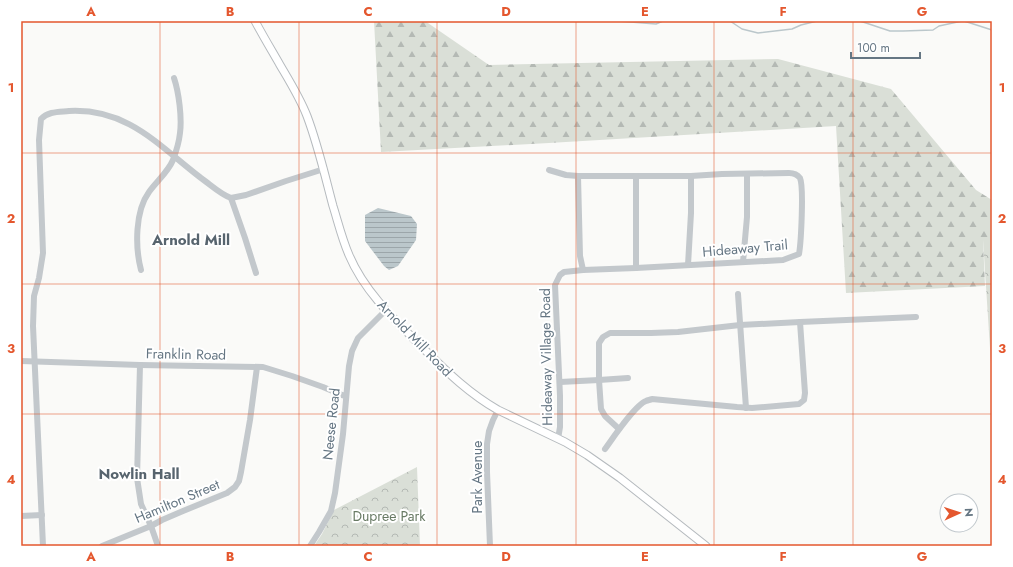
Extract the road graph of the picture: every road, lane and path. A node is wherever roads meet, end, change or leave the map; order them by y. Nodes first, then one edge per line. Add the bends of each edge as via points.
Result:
1 (255, 21) edge
2 (174, 78) dead end
3 (174, 156) junction
4 (324, 169) junction
5 (549, 170) dead end
6 (747, 174) junction
7 (578, 176) junction
8 (636, 176) junction
9 (691, 176) junction
10 (232, 198) junction
11 (742, 262) junction
12 (688, 265) junction
13 (636, 268) junction
14 (141, 270) dead end
15 (583, 270) junction
16 (256, 273) dead end
17 (738, 294) dead end
18 (386, 310) junction
19 (916, 317) dead end
20 (800, 322) junction
21 (740, 325) junction
22 (21, 361) edge
23 (35, 361) junction
24 (140, 365) junction
25 (257, 367) junction
26 (628, 378) dead end
27 (599, 380) junction
28 (560, 382) junction
29 (346, 396) junction
30 (746, 408) junction
31 (498, 410) junction
32 (619, 429) junction
33 (558, 439) junction
34 (605, 449) dead end
35 (42, 515) junction
36 (21, 516) edge
37 (151, 526) junction
38 (43, 546) edge
39 (102, 546) edge
40 (158, 546) edge
41 (310, 546) edge
42 (490, 546) edge
43 (706, 546) edge

1 - 4 main road, Arnold Mill Road via 302,104
2 - 3 street via 181,132
3 - 10 street
3 - 14 street via 143,204 138,237
3 - 23 street via 134,126 109,115 68,111 50,113 41,120 39,140 43,253 33,304
4 - 10 street
4 - 18 main road, Arnold Mill Road via 349,254 372,294
5 - 7 street, Hideaway Trail
6 - 9 street, Hideaway Trail
6 - 11 street via 747,217
6 - 11 street, Hideaway Trail via 789,173 799,178 802,206 801,246 799,254 784,260
7 - 8 street, Hideaway Trail
7 - 15 street via 580,256
8 - 9 street, Hideaway Trail
8 - 13 street
9 - 12 street
10 - 16 street
11 - 12 street, Hideaway Trail
12 - 13 street, Hideaway Trail
13 - 15 street, Hideaway Trail
15 - 28 street, Hideaway Village Road via 564,272 555,284
17 - 21 street
18 - 29 street, Neese Road via 358,338 351,357
18 - 31 main road, Arnold Mill Road via 455,379
19 - 20 street
20 - 21 street
20 - 30 street via 804,400 799,404
21 - 27 street via 678,332 610,333 599,343
21 - 30 street
22 - 23 street, Franklin Road
23 - 24 street, Franklin Road
23 - 35 street
24 - 25 street, Franklin Road
24 - 37 street via 137,478 141,504
25 - 29 street, Franklin Road via 271,369
25 - 37 street, Hamilton Street via 241,472 235,488
26 - 27 street
27 - 28 street
27 - 32 street via 601,409
28 - 33 street, Hideaway Village Road
29 - 41 street, Neese Road via 340,464 331,511
30 - 32 street via 652,399 640,405
31 - 33 main road, Arnold Mill Road
31 - 42 street, Park Avenue via 489,431 487,444
32 - 34 street
33 - 43 main road, Arnold Mill Road via 605,468
35 - 36 street
35 - 38 street
37 - 39 street, Hamilton Street
37 - 40 street

